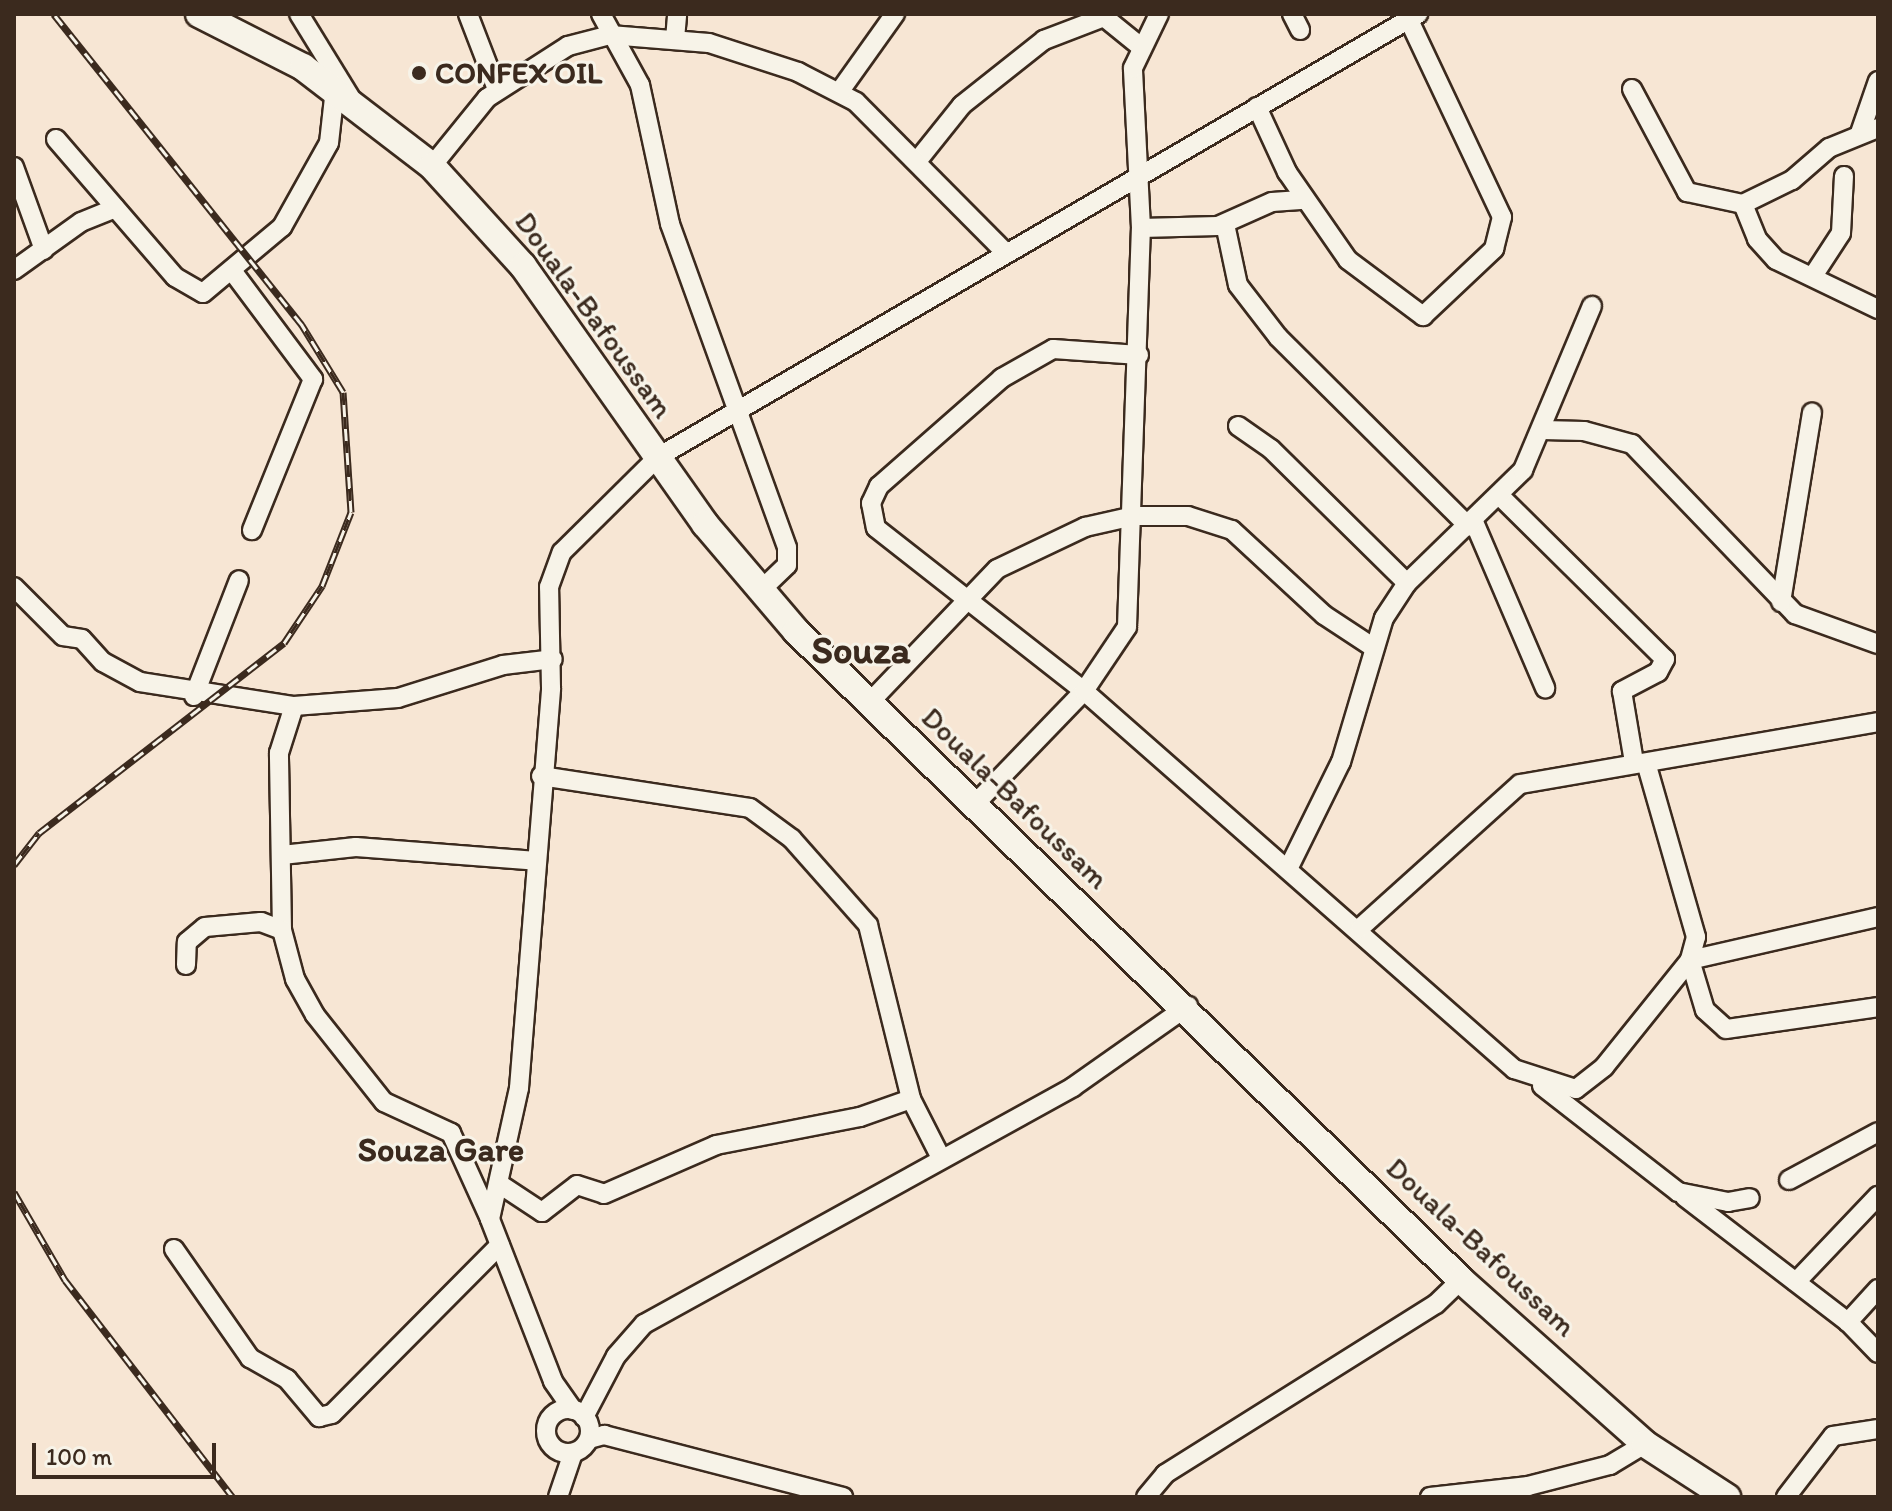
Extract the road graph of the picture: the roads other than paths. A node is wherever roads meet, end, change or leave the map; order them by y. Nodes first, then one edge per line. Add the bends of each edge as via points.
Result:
1 (199, 14) edge
2 (299, 14) edge
3 (468, 14) edge
4 (601, 14) edge
5 (677, 14) edge
6 (895, 14) edge
7 (1159, 14) edge
8 (1414, 17) edge
9 (610, 35) junction
10 (675, 39) junction
11 (1141, 47) junction
12 (1878, 81) edge
13 (497, 89) junction
14 (1632, 89) dead end
15 (840, 91) junction
16 (343, 95) junction
17 (1257, 107) junction
18 (1869, 131) edge
19 (56, 139) dead end
20 (918, 160) junction
21 (432, 166) junction
22 (14, 167) edge
23 (1138, 174) junction
24 (1844, 176) dead end
25 (1304, 200) junction
26 (1743, 204) junction
27 (115, 208) junction
28 (1225, 224) junction
29 (1141, 228) junction
30 (44, 250) junction
31 (1004, 251) junction
32 (14, 270) edge
33 (233, 272) junction
34 (1813, 276) junction
35 (1592, 306) dead end
36 (1878, 309) edge
37 (1139, 355) junction
38 (735, 411) junction
39 (1812, 413) dead end
40 (1238, 426) dead end
41 (1543, 430) junction
42 (658, 457) junction
43 (1500, 496) junction
44 (1134, 516) junction
45 (1472, 524) junction
46 (252, 530) dead end
47 (239, 580) dead end
48 (1407, 583) junction
49 (14, 587) edge
50 (759, 592) junction
51 (968, 602) junction
52 (1781, 602) junction
53 (1878, 644) edge
54 (1371, 646) junction
55 (553, 659) junction
56 (1545, 688) dead end
57 (1084, 691) junction
58 (194, 696) junction
59 (869, 703) junction
60 (294, 706) junction
61 (1878, 722) edge
62 (1640, 764) junction
63 (541, 776) junction
64 (974, 805) junction
65 (282, 855) junction
66 (536, 861) junction
67 (1289, 867) junction
68 (1878, 917) edge
69 (1360, 928) junction
70 (282, 930) junction
71 (1690, 960) junction
72 (186, 965) dead end
73 (1188, 1006) junction
74 (1878, 1007) edge
75 (1538, 1082) junction
76 (911, 1099) junction
77 (1878, 1132) edge
78 (941, 1158) junction
79 (1789, 1180) dead end
80 (501, 1185) junction
81 (1678, 1192) junction
82 (1878, 1196) edge
83 (1750, 1198) dead end
84 (490, 1219) junction
85 (500, 1245) junction
86 (174, 1249) dead end
87 (1461, 1280) junction
88 (1796, 1282) junction
89 (1878, 1289) edge
90 (1848, 1322) junction
91 (1878, 1353) edge
92 (579, 1413) junction
93 (1878, 1429) edge
94 (589, 1439) junction
95 (1645, 1444) junction
96 (573, 1453) junction
97 (560, 1485) edge
98 (539, 1497) edge
99 (843, 1497) edge
100 (1146, 1497) edge
101 (1430, 1497) edge
102 (1727, 1497) edge
103 (1786, 1497) edge

1 - 16 highway, Douala-Bafoussam
2 - 16 street
3 - 13 street
4 - 9 street
5 - 10 street
6 - 15 street
7 - 11 street
8 - 17 street
8 - 25 street via 1487,173 1502,217 1494,249 1432,311 1416,316 1365,279
9 - 10 street
9 - 13 street via 568,46
9 - 38 street via 640,85 670,224
10 - 15 street via 731,47
11 - 20 street via 1104,17 1044,40 962,105
11 - 23 street via 1133,68
12 - 18 street
13 - 21 street
14 - 26 street via 1687,192
15 - 20 street
16 - 21 highway, Douala-Bafoussam
16 - 33 street via 329,143 282,227
17 - 23 street
17 - 25 street
18 - 26 street
19 - 27 street
20 - 31 street
21 - 42 highway, Douala-Bafoussam via 523,266
22 - 30 street
23 - 29 street
23 - 31 street
24 - 34 street via 1841,233
25 - 28 street via 1272,202
26 - 34 street via 1766,251
27 - 30 street
27 - 33 street via 175,277 203,293
28 - 29 street
28 - 45 street via 1238,285 1255,308 1315,379
29 - 37 street
30 - 32 street
31 - 38 street
33 - 46 street via 313,379
34 - 36 street
35 - 41 street
37 - 44 street
37 - 51 street via 1050,350 982,393 879,486 871,515 881,535
38 - 42 street
38 - 50 street via 789,554
39 - 52 street
40 - 48 street via 1271,449
41 - 43 street
41 - 52 street via 1584,431 1632,444
42 - 50 highway, Douala-Bafoussam
42 - 55 street via 576,533 553,569
43 - 45 street
43 - 62 street via 1665,659 1658,672 1622,691
44 - 51 street via 1085,527 1012,560
44 - 54 street via 1188,516 1232,530 1324,615
44 - 57 street via 1127,627
45 - 48 street
45 - 56 street
47 - 58 street
48 - 54 street
49 - 58 street via 63,636 82,639 115,670
50 - 59 highway, Douala-Bafoussam
51 - 57 street
51 - 59 street
52 - 53 street via 1822,628
54 - 67 street via 1341,762
55 - 60 street via 503,665 398,698
55 - 63 street
57 - 64 street
57 - 67 street
58 - 60 street
59 - 64 highway, Douala-Bafoussam
60 - 65 street via 280,735
61 - 62 street via 1712,746
62 - 69 street via 1520,784
62 - 71 street via 1696,937
63 - 66 street
63 - 76 street via 750,808 771,820 868,925
64 - 73 highway, Douala-Bafoussam
65 - 66 street via 356,847
65 - 70 street
66 - 80 street via 519,1088
67 - 69 street
68 - 71 street
69 - 75 street via 1492,1050
70 - 72 street via 261,922 205,927 187,942
70 - 84 street via 295,979 315,1015 384,1102 451,1133
71 - 74 street via 1705,1010 1726,1029
71 - 75 street via 1590,1083 1576,1089
73 - 78 street via 1127,1055
73 - 87 highway, Douala-Bafoussam
75 - 81 street
76 - 78 street
76 - 80 street via 707,1148 604,1194 577,1185 542,1212
77 - 79 street
78 - 92 street via 644,1324
80 - 84 street
81 - 83 street via 1728,1202
81 - 88 street
82 - 88 street
84 - 85 street
85 - 86 street via 326,1417 315,1414 287,1379 250,1358
85 - 92 street via 553,1381
87 - 95 highway, Douala-Bafoussam
87 - 100 street via 1436,1304 1165,1474
88 - 90 street
89 - 90 street
90 - 91 street
92 - 94 street
92 - 96 street via 552,1416 545,1430 556,1450
93 - 103 street via 1833,1436
94 - 96 street
94 - 99 street via 613,1439
95 - 101 street via 1610,1465 1528,1486
95 - 102 highway, Douala-Bafoussam
96 - 97 street
97 - 98 street

